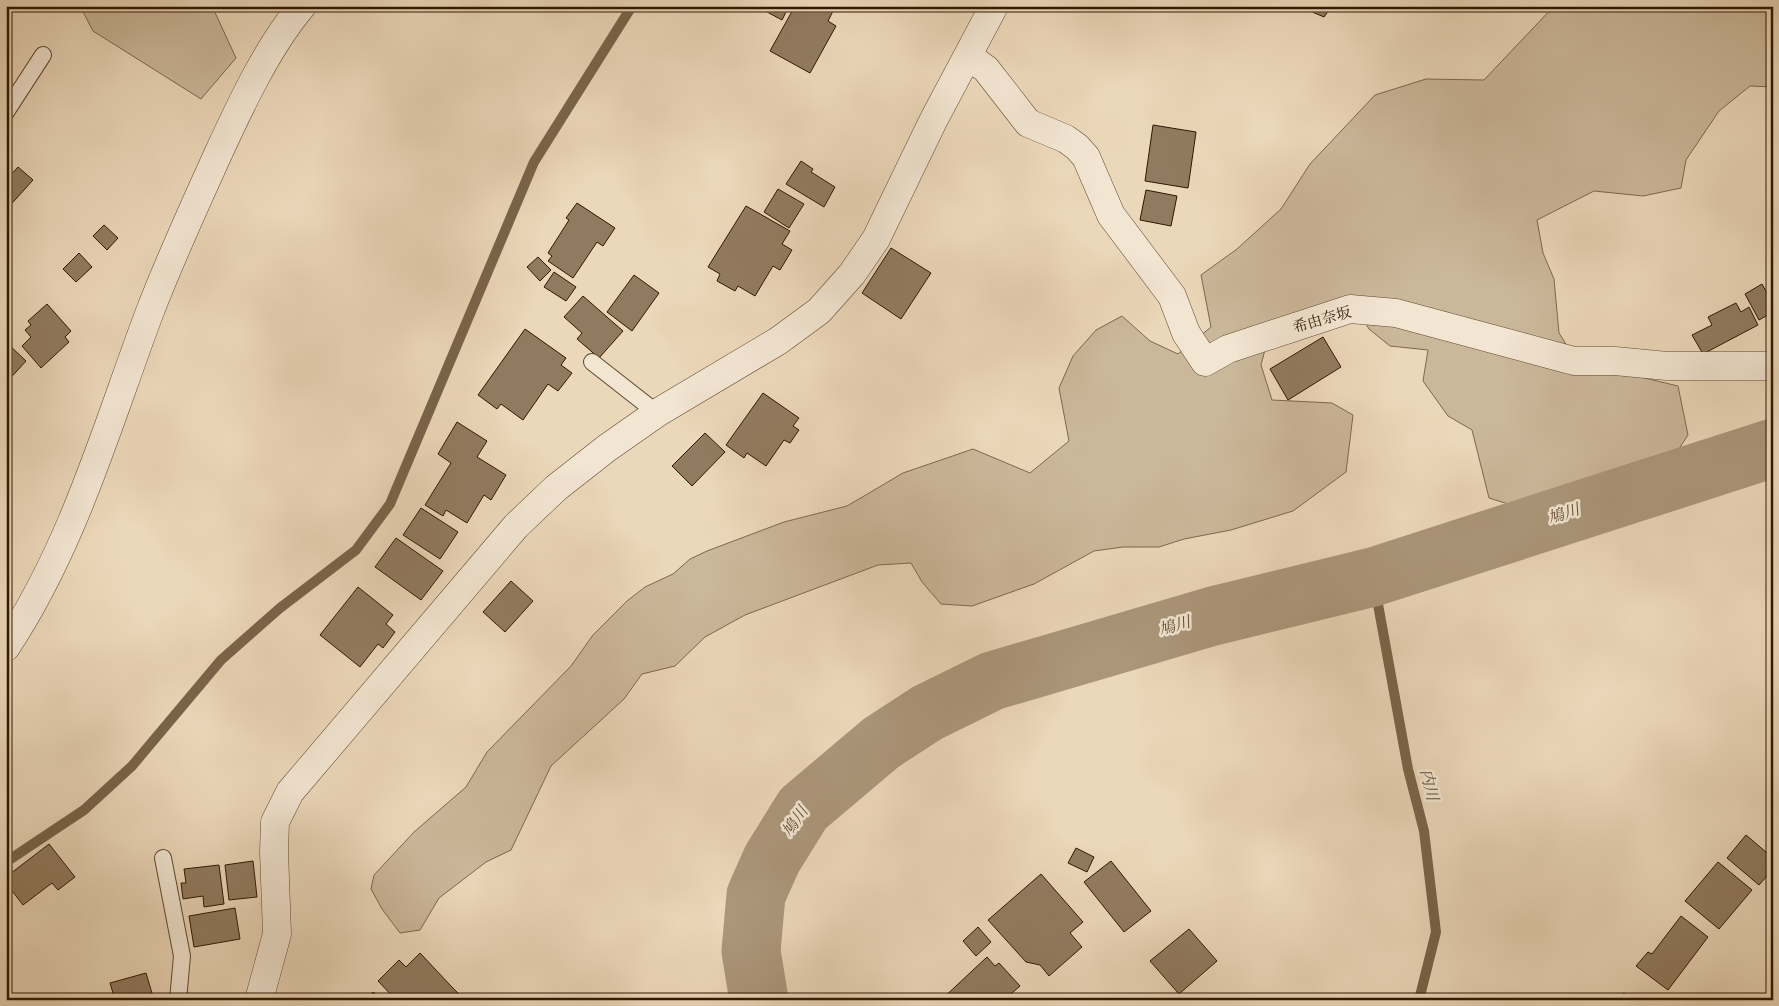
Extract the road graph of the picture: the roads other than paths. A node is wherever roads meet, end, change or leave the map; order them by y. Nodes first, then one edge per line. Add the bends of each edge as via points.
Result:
1 (302, 6) edge
2 (994, 6) edge
3 (43, 56) dead end
4 (968, 56) junction
5 (6, 112) edge
6 (592, 362) dead end
7 (1773, 366) edge
8 (657, 413) junction
9 (6, 647) edge
10 (163, 858) dead end
11 (178, 1000) edge
12 (259, 1000) edge

1 - 9 street via 248,90 185,226 149,313 74,518 20,626
2 - 4 street
3 - 5 lane
4 - 7 street, 希由奈坂 via 986,69 1028,123 1078,146 1111,214 1172,296 1186,333 1205,362 1228,349 1350,309 1396,313 1444,324 1574,362
4 - 8 street via 876,239 852,274 819,311 778,341
6 - 8 lane
8 - 12 street via 556,488 516,526 290,792 276,822 277,934
10 - 11 lane via 182,956

